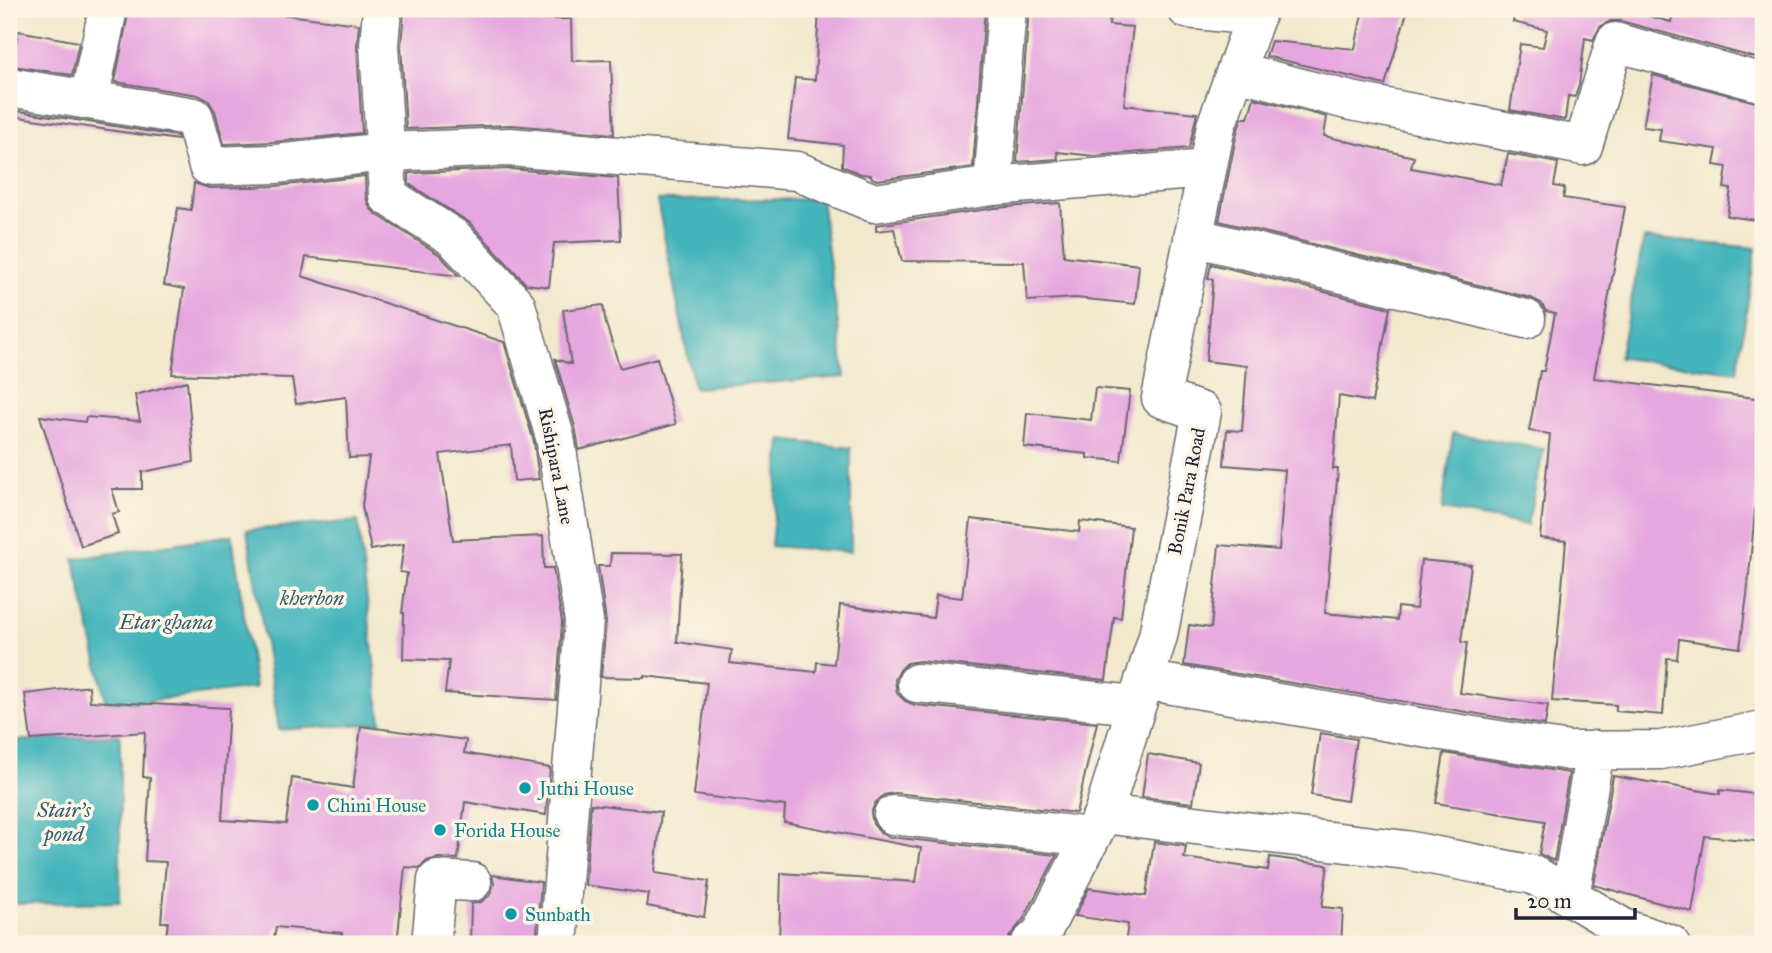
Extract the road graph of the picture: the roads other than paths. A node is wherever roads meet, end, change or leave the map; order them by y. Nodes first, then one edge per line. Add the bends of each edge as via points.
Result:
1 (108, 9) edge
2 (382, 9) edge
3 (1007, 9) edge
4 (1186, 9) edge
5 (1257, 12) edge
6 (1236, 71) junction
7 (1763, 83) edge
8 (9, 87) edge
9 (89, 100) junction
10 (386, 152) junction
11 (1207, 169) junction
12 (993, 186) junction
13 (1194, 237) junction
14 (1525, 319) dead end
15 (917, 682) dead end
16 (1140, 692) junction
17 (1763, 730) edge
18 (1595, 750) junction
19 (893, 815) dead end
20 (1097, 825) junction
21 (472, 882) dead end
22 (1570, 897) junction
23 (431, 944) edge
24 (558, 944) edge
25 (1030, 944) edge
26 (1670, 944) edge

1 - 9 street
2 - 10 street, Rishipara Lane via 379,45
3 - 12 street
4 - 5 street
5 - 6 street, Bonik Para Road
6 - 7 street via 1351,101 1583,146 1615,42
6 - 11 street, Bonik Para Road via 1216,126
8 - 9 street
9 - 10 street via 194,117 208,166
10 - 12 street via 510,147 797,171 874,203
10 - 24 street, Rishipara Lane via 388,196 454,237 516,305 555,437 584,621
11 - 12 street
11 - 13 street, Bonik Para Road
13 - 14 street
13 - 16 street, Bonik Para Road via 1161,398 1202,412 1158,636
15 - 16 street
16 - 18 street via 1569,751
16 - 20 street, Bonik Para Road
17 - 18 street via 1661,750
18 - 22 street
19 - 20 street
20 - 22 street via 1406,850 1534,876
20 - 25 street, Bonik Para Road via 1041,934
21 - 23 street via 437,880
22 - 26 street via 1625,929

